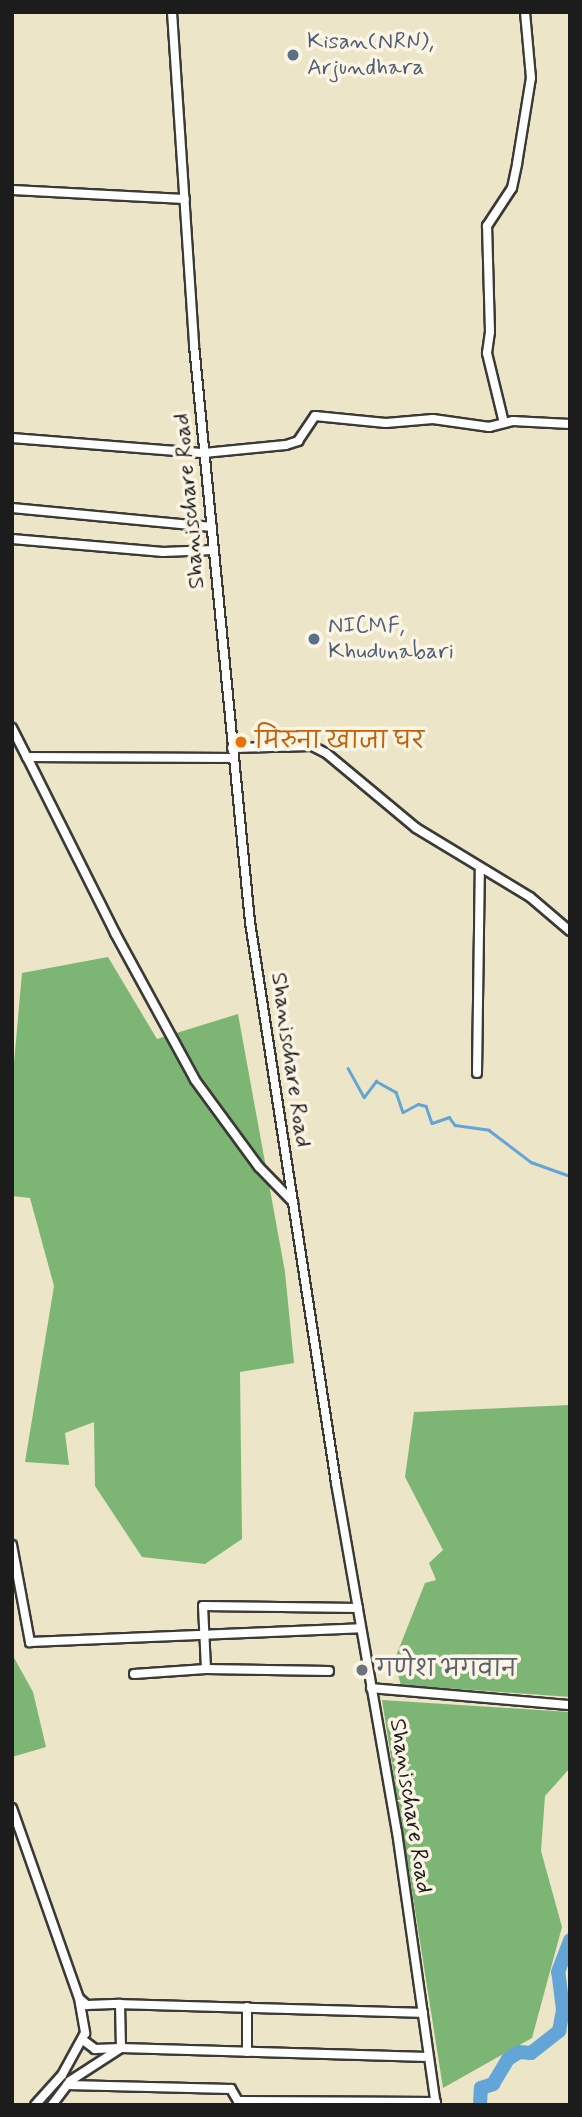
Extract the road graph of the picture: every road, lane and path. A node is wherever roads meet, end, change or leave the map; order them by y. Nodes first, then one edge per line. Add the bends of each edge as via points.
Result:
1 (172, 12) edge
2 (525, 12) edge
3 (12, 190) edge
4 (185, 199) junction
5 (504, 423) junction
6 (570, 424) edge
7 (12, 438) edge
8 (204, 453) junction
9 (12, 508) edge
10 (212, 527) junction
11 (12, 540) edge
12 (213, 550) junction
13 (12, 728) edge
14 (232, 748) junction
15 (27, 757) junction
16 (233, 758) junction
17 (480, 869) junction
18 (570, 931) edge
19 (477, 1073) dead end
20 (293, 1202) junction
21 (12, 1545) edge
22 (358, 1608) junction
23 (361, 1628) junction
24 (205, 1634) junction
25 (206, 1669) junction
26 (329, 1671) dead end
27 (134, 1674) dead end
28 (371, 1688) junction
29 (570, 1705) edge
30 (12, 1808) edge
31 (79, 1998) junction
32 (120, 2004) junction
33 (247, 2007) junction
34 (423, 2013) junction
35 (83, 2040) junction
36 (121, 2048) junction
37 (247, 2052) junction
38 (428, 2057) junction
39 (66, 2085) junction
40 (236, 2103) edge
41 (436, 2103) edge
42 (35, 2105) edge
43 (52, 2105) edge

1 - 4 street, Shanischare Road
2 - 5 street via 531,78 517,164 512,188 486,226 490,332 486,353
3 - 4 street
4 - 8 street, Shanischare Road
5 - 6 street
5 - 8 street via 489,427 433,419 386,423 315,416 298,441
7 - 8 street
8 - 10 street, Shanischare Road
9 - 10 street
10 - 12 street, Shanischare Road
11 - 12 street via 163,552
12 - 14 street, Shanischare Road
13 - 15 street
14 - 16 street, Shanischare Road
14 - 17 street via 312,746 416,828
15 - 16 street
15 - 20 street via 195,1080 239,1143
16 - 20 street, Shanischare Road via 250,922
17 - 18 street via 530,897
17 - 19 street
20 - 22 street, Shanischare Road
21 - 24 street via 30,1642
22 - 23 street, Shanischare Road
22 - 24 street via 203,1606
23 - 24 street
23 - 28 street, Shanischare Road
24 - 25 street
25 - 26 street
25 - 27 street
28 - 29 street
28 - 34 street, Shanischare Road
30 - 31 street
31 - 32 street via 87,2005
31 - 35 street
32 - 33 street
32 - 36 street
33 - 34 street
33 - 37 street
34 - 38 street, Shanischare Road
35 - 36 street via 96,2049
35 - 42 street
36 - 37 street
36 - 39 street
37 - 38 street
38 - 41 street, Shanischare Road
39 - 40 street via 231,2089
39 - 43 street
40 - 41 street

